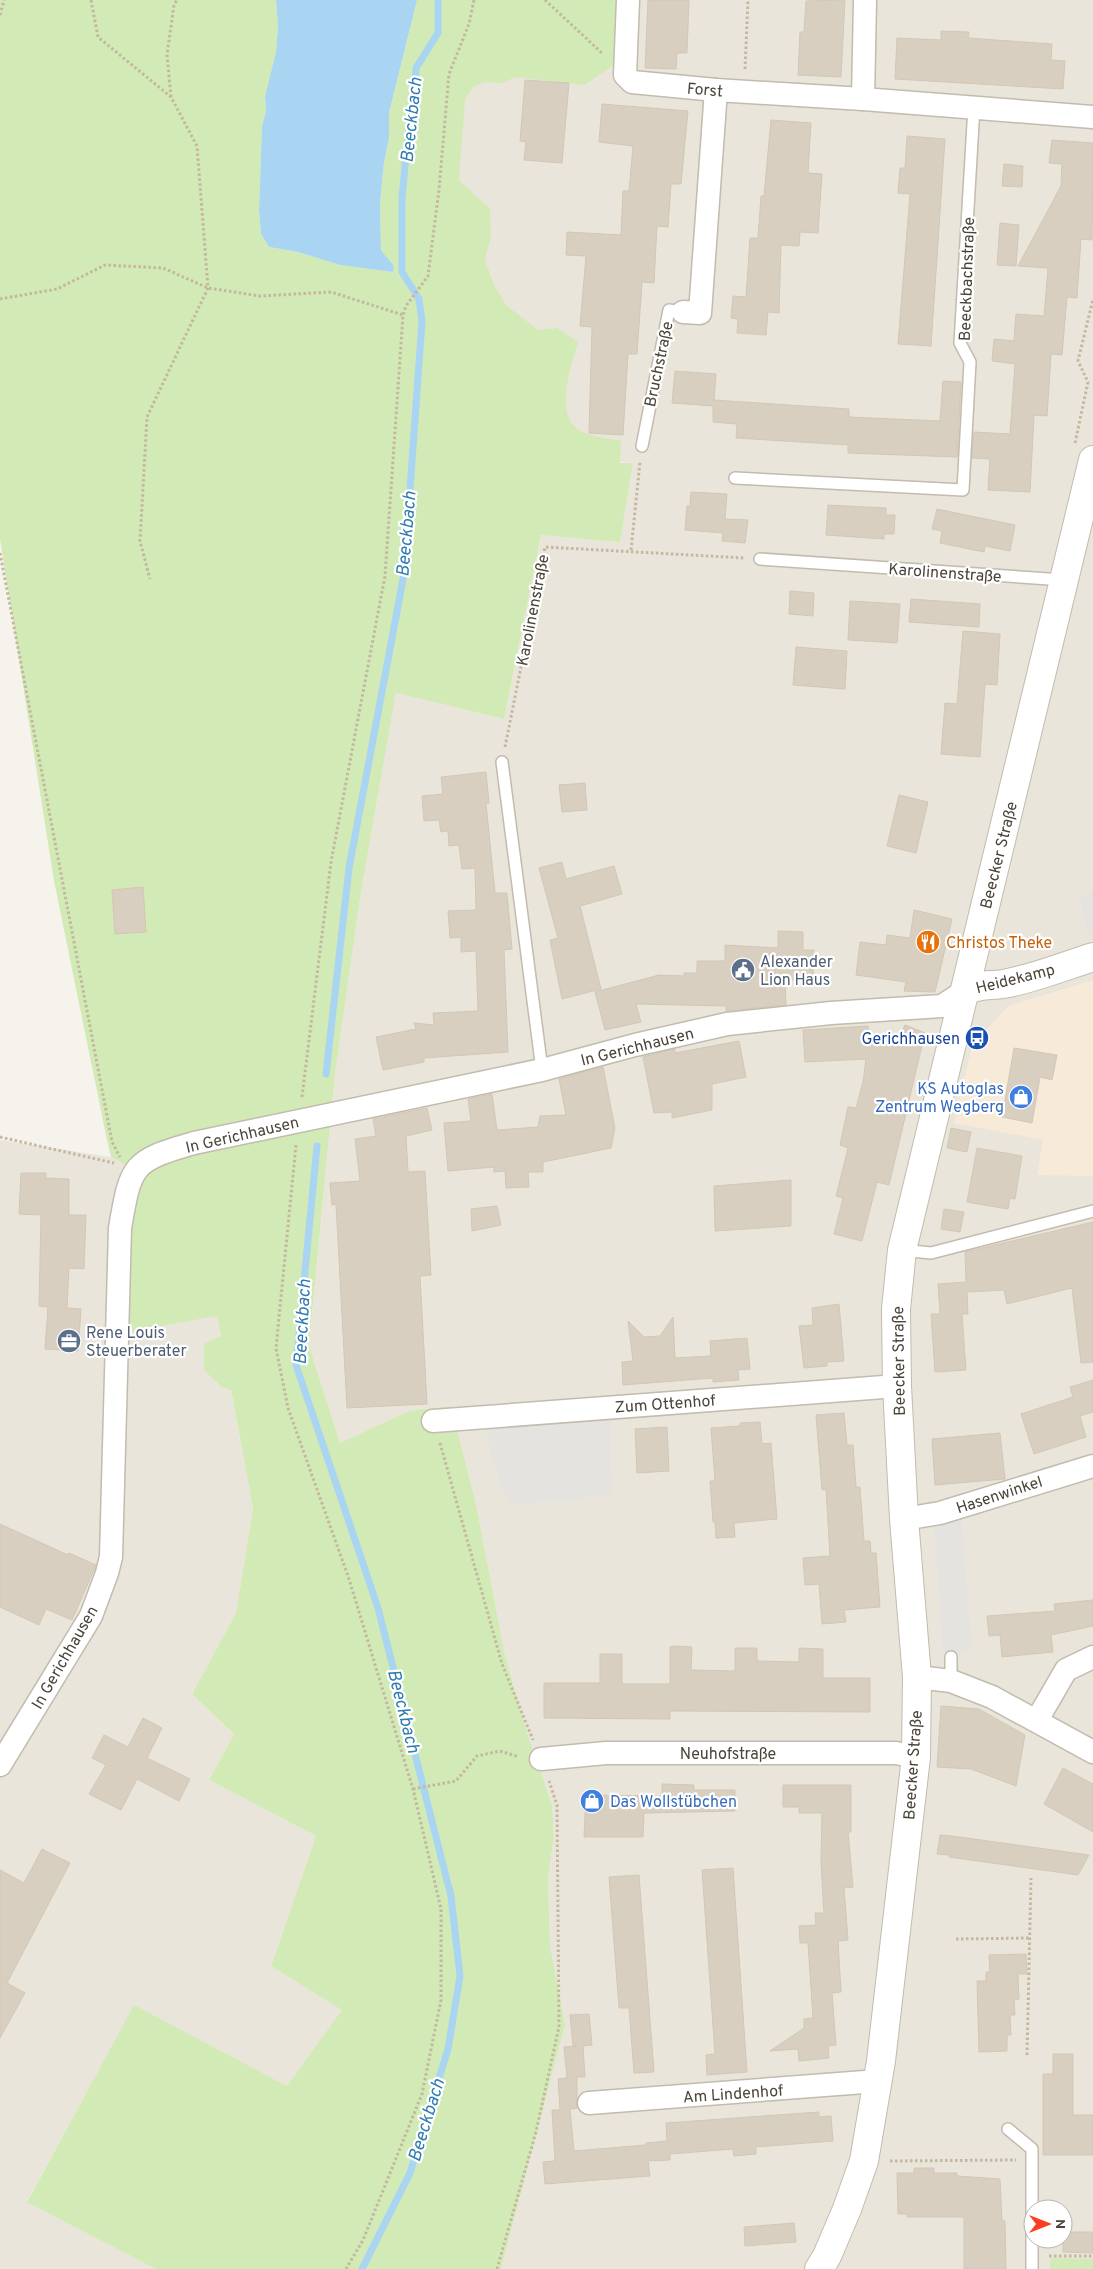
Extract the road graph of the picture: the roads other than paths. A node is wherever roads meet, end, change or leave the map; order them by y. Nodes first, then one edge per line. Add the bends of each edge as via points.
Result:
1 (628, 0) edge
2 (865, 0) edge
3 (716, 90) junction
4 (863, 99) junction
5 (974, 107) junction
6 (1093, 117) edge
7 (683, 312) joint
8 (642, 446) road end
9 (1084, 452) edge
10 (735, 478) dead end
11 (1086, 523) edge
12 (760, 559) road end
13 (1064, 580) junction
14 (502, 762) road end
15 (1093, 957) edge
16 (965, 991) junction
17 (542, 1070) junction
18 (1093, 1211) edge
19 (902, 1250) junction
20 (898, 1386) junction
21 (433, 1421) road end
22 (1093, 1466) edge
23 (904, 1519) junction
24 (951, 1657) dead end
25 (1093, 1658) edge
26 (918, 1676) junction
27 (950, 1681) junction
28 (1037, 1720) junction
29 (1093, 1752) edge
30 (916, 1756) junction
31 (541, 1759) road end
32 (0, 1765) edge
33 (878, 2081) junction
34 (588, 2103) dead end
35 (1008, 2129) dead end
36 (819, 2269) edge
37 (1032, 2269) edge

1 - 3 street, Forst via 625,75 632,82
2 - 4 street
3 - 4 street, Forst
3 - 7 street, Bruchstraße via 700,313
4 - 5 street, Forst
5 - 6 street, Forst
5 - 10 lane, Beeckbachstraße via 960,343 970,362 963,490
7 - 8 lane, Bruchstraße via 669,310
9 - 11 street, Beecker Straße
11 - 13 street, Beecker Straße
12 - 13 lane, Karolinenstraße
13 - 16 street, Beecker Straße
14 - 17 lane
15 - 16 street, Heidekamp via 1002,984 975,986
16 - 17 street, In Gerichhausen via 942,1006 727,1024
16 - 19 street, Beecker Straße
17 - 32 street, In Gerichhausen via 171,1150 140,1164 134,1172 120,1228 108,1573 91,1616
18 - 19 lane via 931,1253
19 - 20 street, Beecker Straße via 896,1309
20 - 21 street, Zum Ottenhof
20 - 23 street, Beecker Straße
22 - 23 street, Hasenwinkel via 940,1519
23 - 26 street, Beecker Straße
24 - 27 lane
25 - 28 street via 1066,1670
26 - 27 street
26 - 30 street, Beecker Straße
27 - 28 street via 992,1697
28 - 29 street
30 - 31 street, Neuhofstraße via 896,1753 625,1753
30 - 33 street, Beecker Straße
33 - 34 street, Am Lindenhof
33 - 36 street, Beecker Straße via 864,2161 847,2209
35 - 37 lane via 1032,2149

